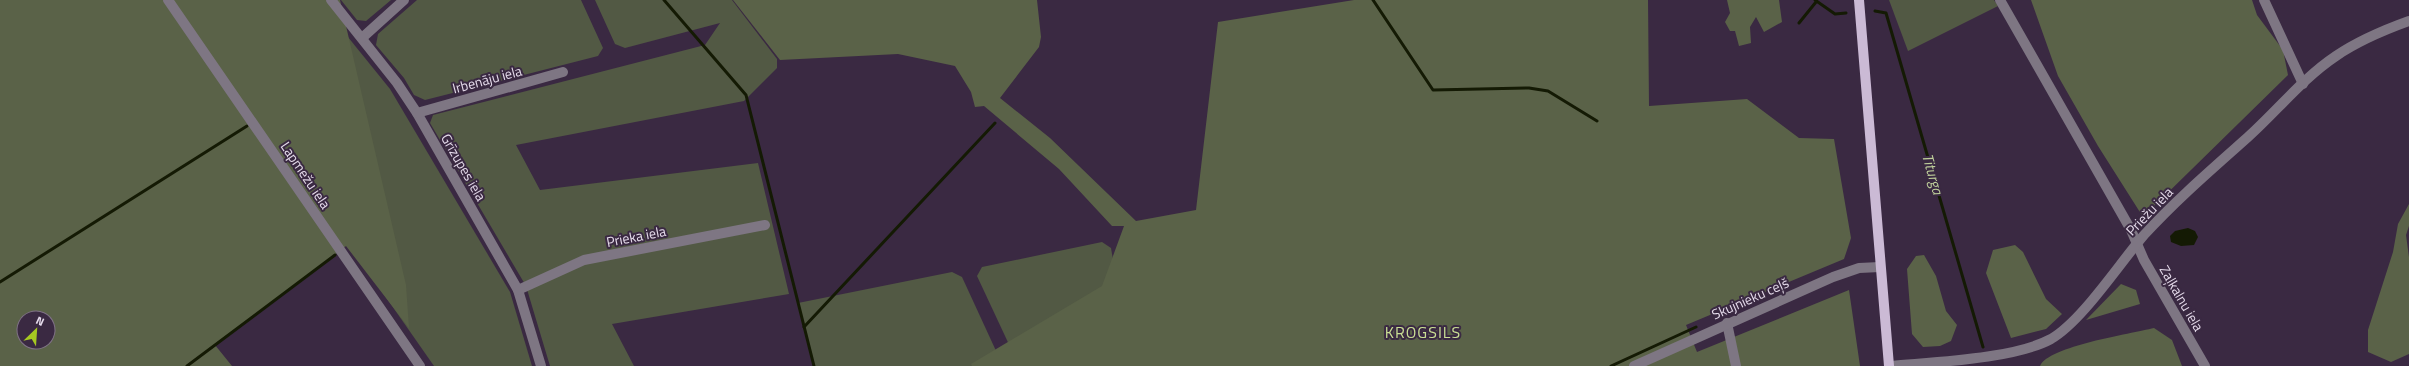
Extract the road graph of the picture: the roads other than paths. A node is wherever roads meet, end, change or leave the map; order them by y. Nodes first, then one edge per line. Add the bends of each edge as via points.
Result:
1 (168, 0) edge
2 (331, 0) edge
3 (404, 0) edge
4 (1859, 0) edge
5 (2000, 0) edge
6 (2264, 0) edge
7 (2409, 21) edge
8 (362, 38) junction
9 (563, 72) dead end
10 (2303, 84) junction
11 (417, 113) junction
12 (765, 225) dead end
13 (2137, 244) junction
14 (1880, 267) junction
15 (518, 290) junction
16 (1727, 323) junction
17 (420, 366) edge
18 (541, 366) edge
19 (1634, 366) edge
20 (1736, 366) edge
21 (1889, 366) edge
22 (1892, 366) edge
23 (2205, 366) edge

1 - 17 street, Lapmežu iela
2 - 8 street, Grīzupes iela
3 - 8 street
4 - 14 main road
5 - 13 street, Zaļkalnu iela
6 - 10 street
7 - 10 street, Priežu iela via 2380,32 2335,56
8 - 11 street, Grīzupes iela
9 - 11 street, Irbenāju iela
10 - 13 street, Priežu iela via 2183,196
11 - 15 street, Grīzupes iela
12 - 15 street, Prieka iela via 584,260
13 - 22 street, Priežu iela via 2069,326 2051,339 2026,349
13 - 23 street, Zaļkalnu iela
14 - 16 street, Skujnieku ceļš via 1844,273
14 - 21 main road
15 - 18 street, Grīzupes iela
16 - 19 street, Skujnieku ceļš
16 - 20 street

